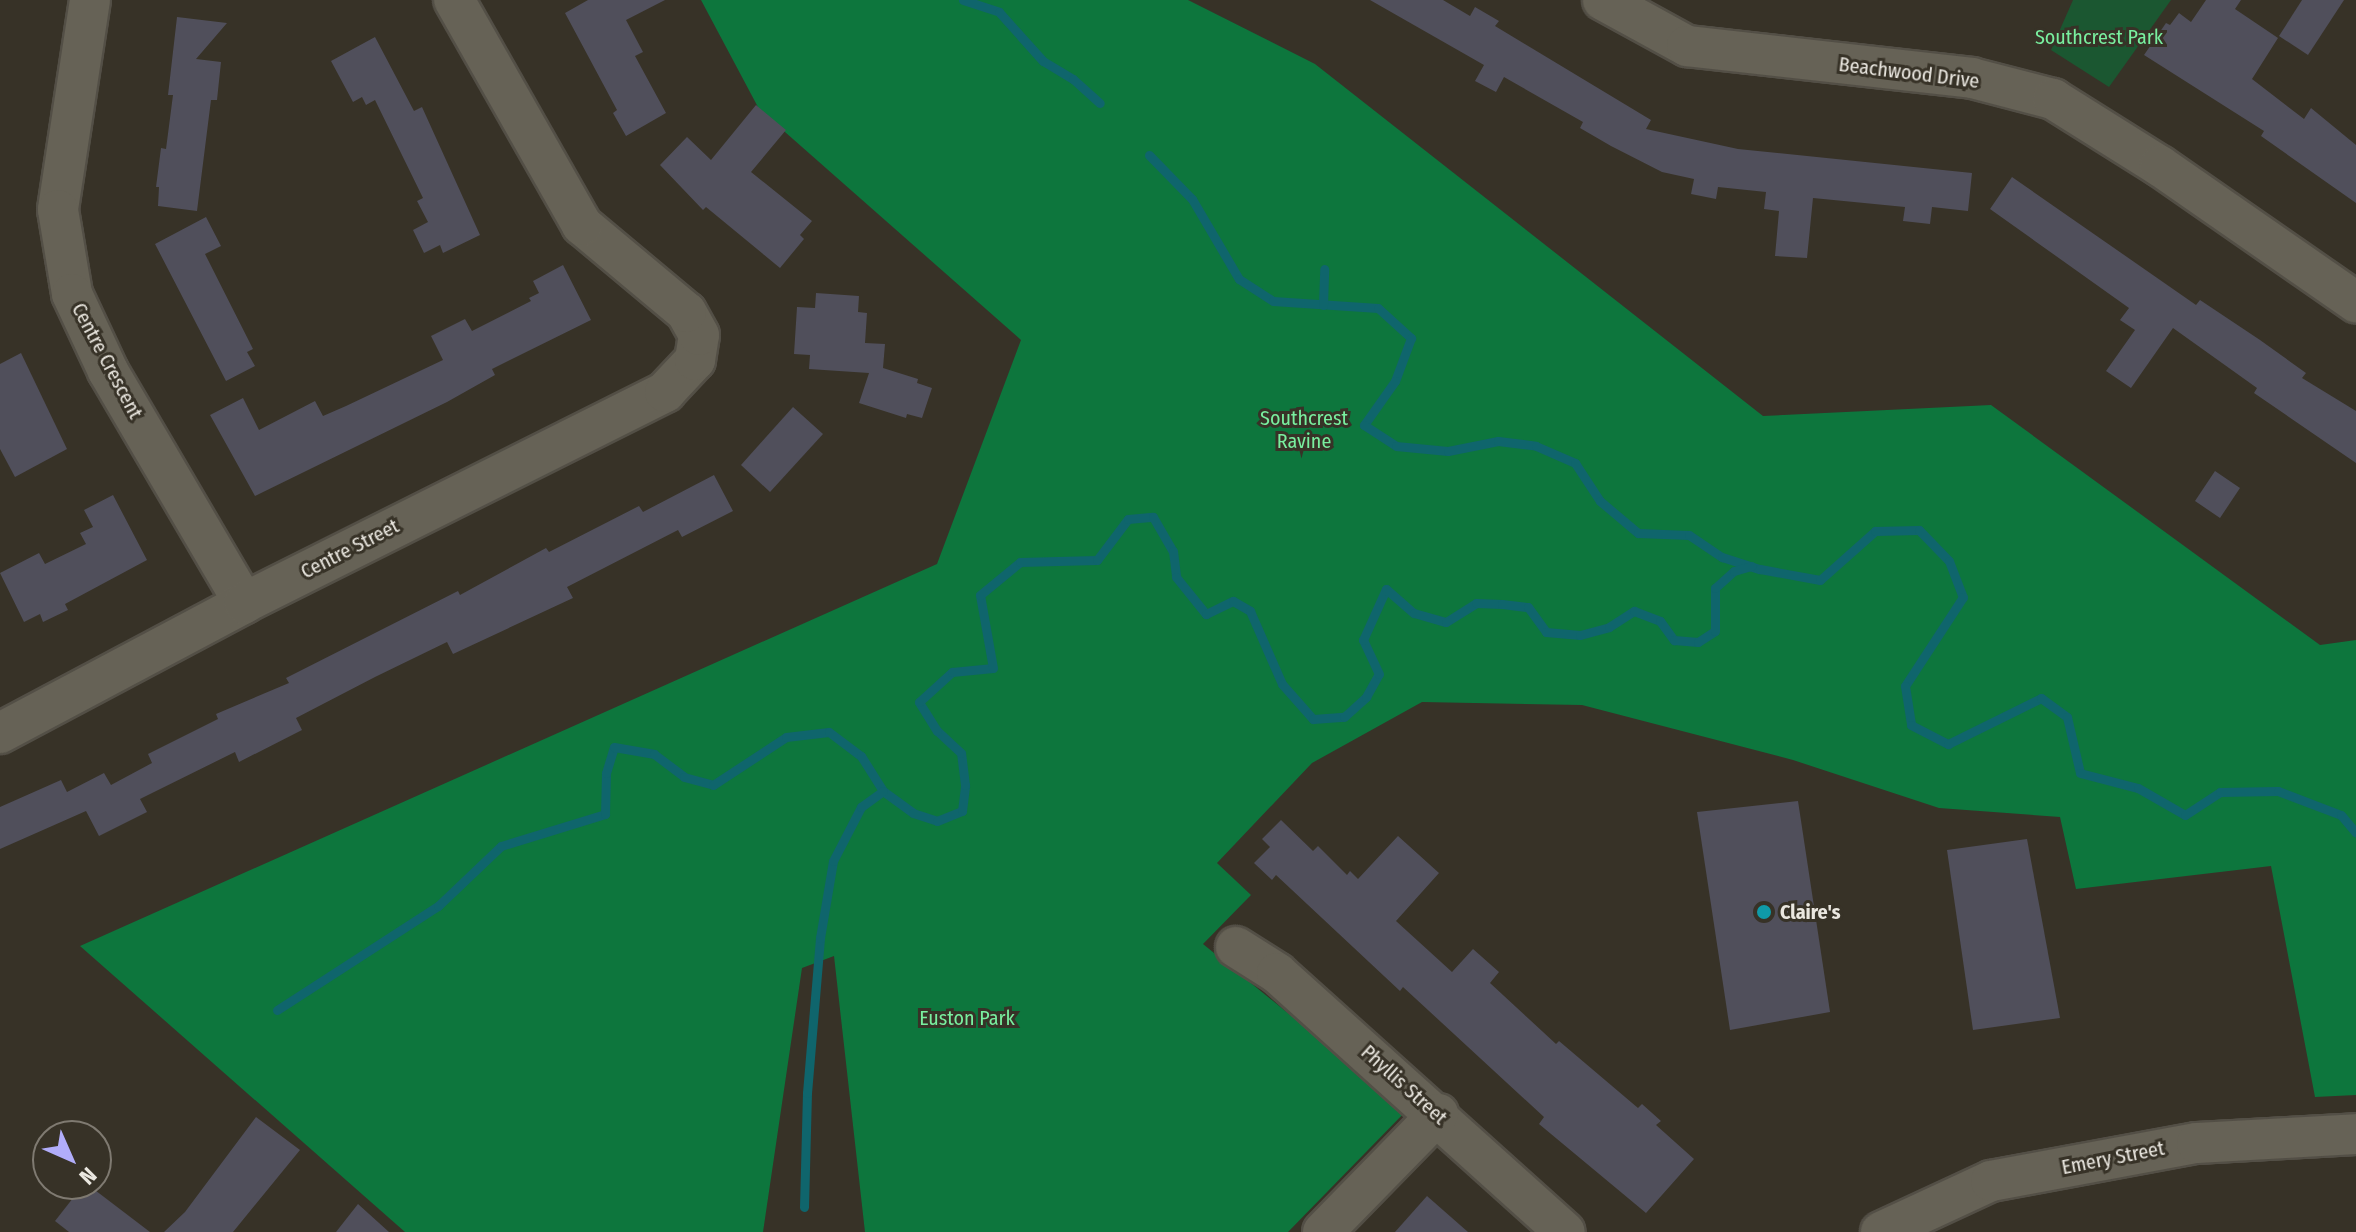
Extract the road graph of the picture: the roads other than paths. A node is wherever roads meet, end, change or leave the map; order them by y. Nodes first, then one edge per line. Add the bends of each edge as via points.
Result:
1 (90, 0) edge
2 (454, 0) edge
3 (1603, 0) edge
4 (2356, 302) edge
5 (244, 603) junction
6 (0, 733) edge
7 (1236, 947) dead end
8 (1438, 1114) junction
9 (2356, 1134) edge
10 (1323, 1232) edge
11 (1565, 1232) edge
12 (1881, 1232) edge

1 - 5 street, Centre Crescent via 58,210 72,294 108,371
2 - 5 street, Centre Street via 582,225 686,312 699,335 695,360 665,392
3 - 4 street, Beachwood Drive via 1687,46 1972,78 2053,99
5 - 6 street, Centre Street
7 - 8 street, Phyllis Street via 1277,973
8 - 10 street
8 - 11 street, Phyllis Street
9 - 12 street, Emery Street via 2197,1143 1991,1181

